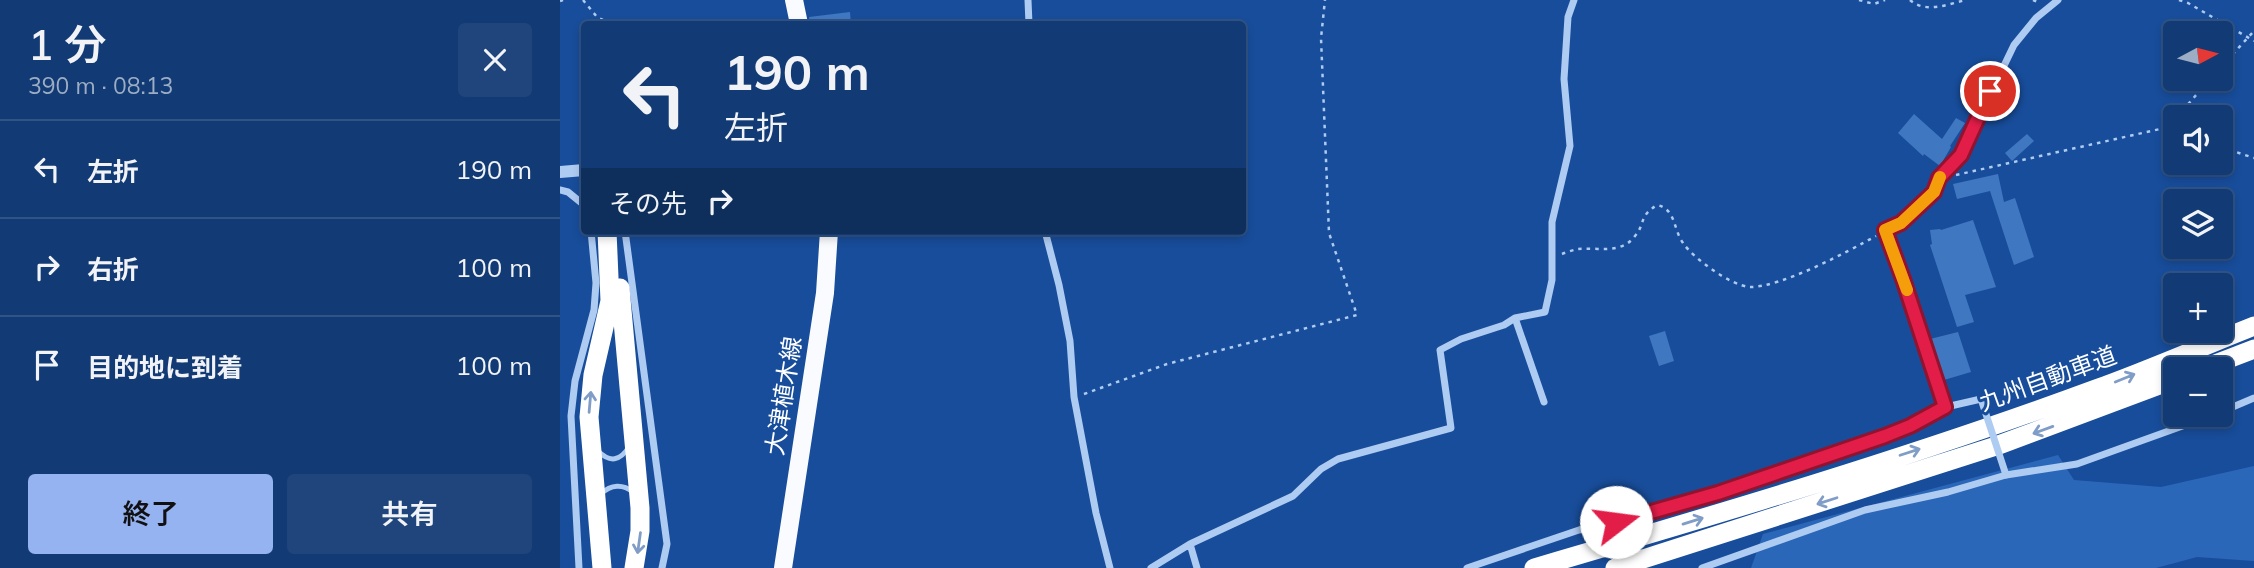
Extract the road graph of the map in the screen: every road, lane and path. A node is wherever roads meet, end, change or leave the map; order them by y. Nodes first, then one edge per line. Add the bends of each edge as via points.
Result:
1 (583, 0) edge
2 (794, 0) edge
3 (1028, 0) edge
4 (1325, 0) edge
5 (1574, 0) edge
6 (1859, 0) edge
7 (1885, 0) edge
8 (1910, 0) edge
9 (1966, 0) edge
10 (2058, 0) edge
11 (2179, 0) edge
12 (604, 21) edge
13 (798, 21) edge
14 (1029, 21) edge
15 (2254, 31) edge
16 (2248, 38) junction
17 (2254, 41) edge
18 (2233, 54) edge
19 (2200, 91) edge
20 (2187, 105) edge
21 (2163, 128) edge
22 (2233, 151) edge
23 (2254, 158) edge
24 (581, 170) edge
25 (560, 172) edge
26 (1939, 178) junction
27 (560, 190) edge
28 (581, 203) edge
29 (1885, 230) junction
30 (591, 235) edge
31 (607, 235) edge
32 (614, 235) edge
33 (626, 235) edge
34 (829, 235) edge
35 (1046, 235) edge
36 (1552, 257) junction
37 (1516, 318) junction
38 (2254, 326) edge
39 (2254, 349) edge
40 (2233, 357) edge
41 (2163, 384) edge
42 (1074, 397) junction
43 (2254, 398) edge
44 (1544, 402) dead end
45 (1945, 407) junction
46 (2233, 407) edge
47 (2180, 427) edge
48 (633, 430) junction
49 (589, 431) junction
50 (2006, 475) junction
51 (596, 507) junction
52 (640, 508) junction
53 (1190, 544) junction
54 (579, 568) edge
55 (602, 568) edge
56 (634, 568) edge
57 (662, 568) edge
58 (783, 568) edge
59 (1110, 568) edge
60 (1151, 568) edge
61 (1197, 568) edge
62 (1467, 568) edge
63 (1534, 568) edge
64 (1615, 568) edge
65 (1702, 568) edge

1 - 12 path
2 - 13 main road
3 - 14 street
4 - 42 path via 1321,38 1329,233 1357,316 1167,364
5 - 36 street via 1568,17 1563,79 1570,146 1552,222
6 - 7 path via 1874,4
8 - 9 path via 1927,8
10 - 26 street via 2014,45 1961,155
11 - 16 path
15 - 16 path
16 - 17 path
16 - 18 path
19 - 20 path
21 - 26 path
22 - 23 path
24 - 25 street
26 - 29 street via 1934,192 1901,223
27 - 28 street
29 - 36 path via 1846,253 1762,286 1746,287 1699,260 1682,242 1672,215 1657,205 1647,211 1636,236 1621,247 1578,249
29 - 45 street
30 - 54 street via 594,310 575,381 571,416
49 -> 31 highway via 593,375 610,302
32 - 48 highway
33 - 57 street via 667,544
34 - 58 main road, 大津植木線 via 825,293
35 - 42 street via 1070,341
36 - 37 street via 1545,312
37 - 44 street
37 - 53 street via 1440,350 1451,428 1338,459 1293,496
63 -> 38 highway, 九州自動車道 via 1781,495 2035,411
39 - 40 highway
41 -> 64 highway, 九州自動車道 via 2029,435
42 - 59 street
43 - 46 street
45 - 50 street, bridge via 1981,399
45 - 62 street via 1885,436 1743,484 1579,530
47 - 50 street via 2077,464
48 - 49 lane via 629,447 615,458 600,453
48 - 52 highway
49 - 51 highway
50 - 65 street via 1865,510
51 - 52 lane via 604,491 625,486
51 - 55 highway
52 -> 56 highway
53 - 60 street
53 - 61 street

